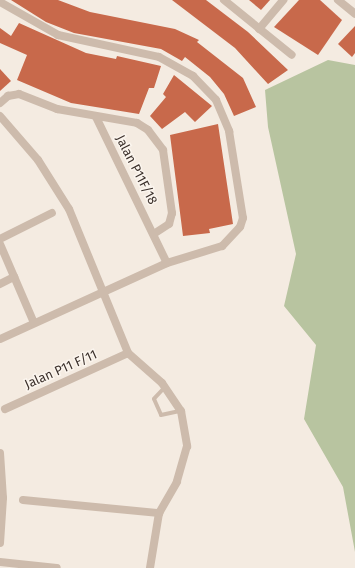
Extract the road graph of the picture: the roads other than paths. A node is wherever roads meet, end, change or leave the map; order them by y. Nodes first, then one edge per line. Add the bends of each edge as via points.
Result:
1 (224, 0) edge
2 (283, 0) edge
3 (338, 0) edge
4 (0, 2) edge
5 (355, 14) edge
6 (259, 29) junction
7 (292, 55) dead end
8 (0, 103) edge
9 (0, 116) edge
10 (96, 117) junction
11 (52, 213) dead end
12 (154, 233) junction
13 (0, 239) edge
14 (0, 244) edge
15 (167, 263) junction
16 (14, 277) junction
17 (0, 284) edge
18 (103, 292) junction
19 (34, 323) junction
20 (0, 339) edge
21 (128, 353) junction
22 (165, 387) junction
23 (4, 409) dead end
24 (181, 411) junction
25 (0, 453) edge
26 (23, 500) dead end
27 (159, 513) junction
28 (0, 544) edge
29 (0, 562) edge
30 (56, 568) edge
31 (150, 568) edge

1 - 6 street
2 - 6 street
3 - 5 street
4 - 15 street via 58,35 169,61 193,76 216,100 229,131 243,218 240,227 222,246
6 - 7 street
8 - 10 street, Jalan P11F/18 via 8,96 19,94
9 - 18 street via 38,160 69,209
10 - 12 street, Jalan P11F/18
10 - 12 street, Jalan P11F/18 via 137,123 157,138 162,150 172,213 169,224
11 - 13 street
12 - 15 street, Jalan P11F/18
14 - 16 street
15 - 18 street
16 - 17 street
16 - 19 street
18 - 19 street
18 - 21 street
19 - 20 street
21 - 22 street
21 - 23 street, Jalan P11 F/11
22 - 24 street
22 - 24 lane via 154,398 161,415
24 - 27 street via 187,446 184,462
25 - 28 street
26 - 27 street
27 - 31 street
29 - 30 street

